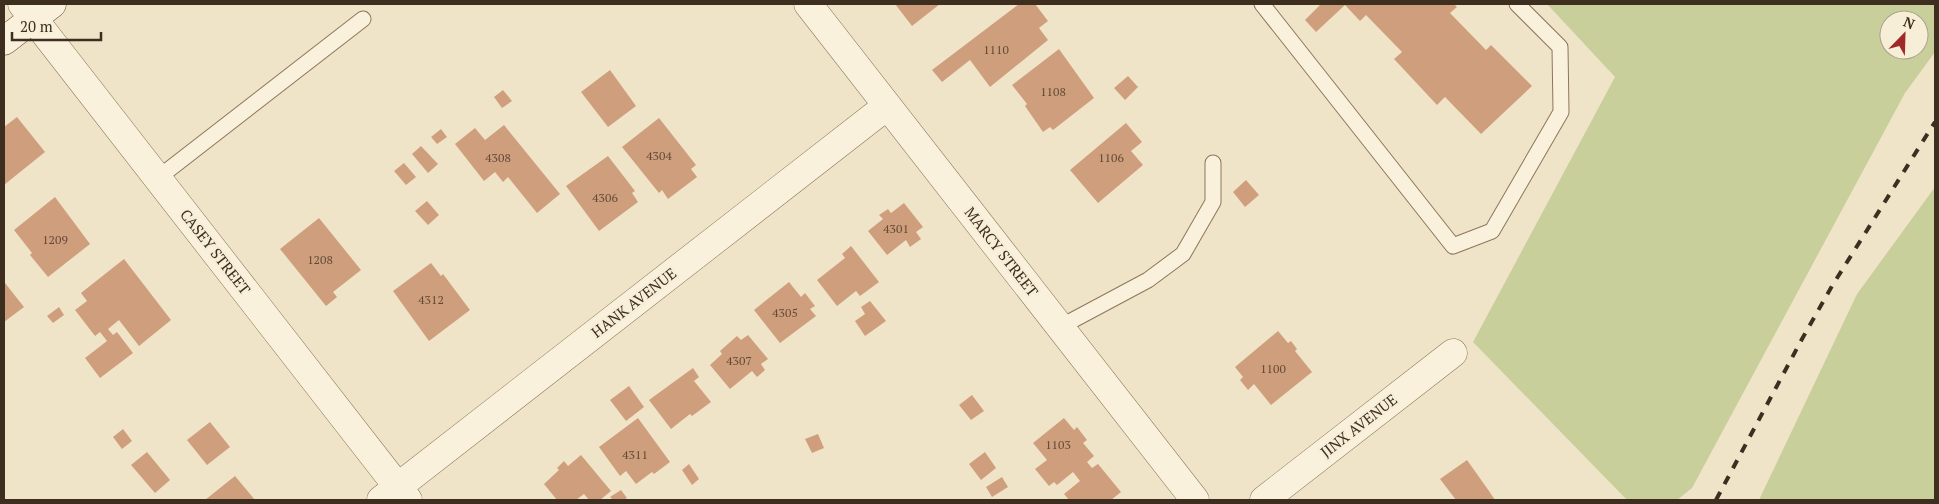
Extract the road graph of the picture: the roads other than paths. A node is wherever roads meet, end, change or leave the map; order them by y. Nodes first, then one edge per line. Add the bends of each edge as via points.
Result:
1 (808, 4) edge
2 (1262, 4) edge
3 (1517, 4) edge
4 (36, 8) edge
5 (363, 19) dead end
6 (4, 41) edge
7 (887, 106) junction
8 (1213, 163) dead end
9 (158, 178) junction
10 (1060, 327) junction
11 (1453, 353) dead end
12 (395, 496) edge
13 (1195, 500) edge
14 (1264, 500) edge

1 - 7 street, MARCY STREET
2 - 3 lane via 1453,246 1492,231 1561,112 1560,47
4 - 6 street
4 - 9 street, CASEY STREET
5 - 9 lane
7 - 10 street, MARCY STREET
7 - 12 street, HANK AVENUE
8 - 10 lane via 1213,202 1183,254 1148,280
9 - 12 street, CASEY STREET
10 - 13 street, MARCY STREET
11 - 14 street, JINX AVENUE

